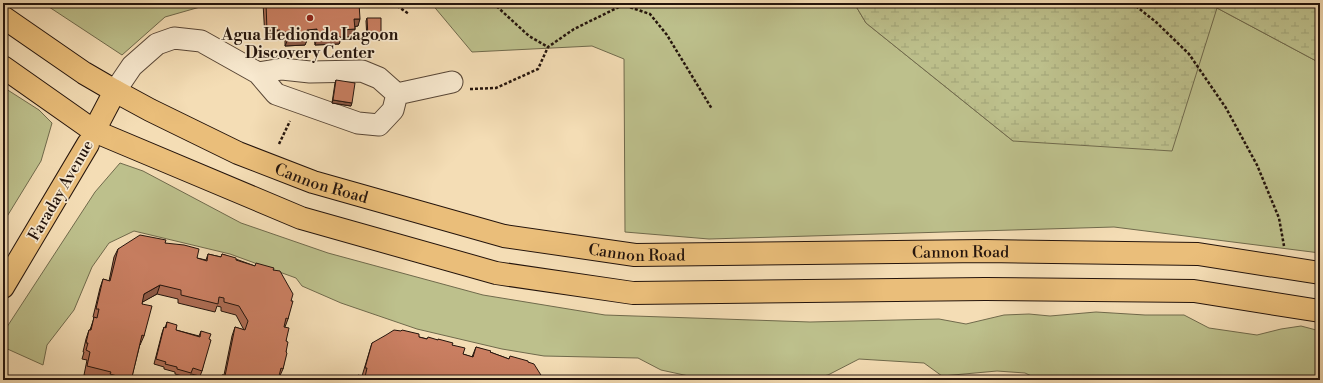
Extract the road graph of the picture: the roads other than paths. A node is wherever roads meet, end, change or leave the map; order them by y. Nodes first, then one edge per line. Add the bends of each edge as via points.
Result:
1 (3, 17) edge
2 (3, 68) edge
3 (258, 73) junction
4 (459, 86) road end
5 (115, 92) junction
6 (397, 94) junction
7 (91, 138) junction
8 (1320, 273) edge
9 (3, 287) edge
10 (1320, 311) edge

1 - 5 main road, Cannon Road
2 - 7 main road
3 - 5 lane via 201,42 174,38 157,44 132,66
3 - 6 lane via 282,70 362,71 379,78
3 - 6 lane via 276,94 358,123 379,125 393,110
4 - 6 lane
5 - 7 main road, Faraday Avenue
5 - 8 main road, Cannon Road via 238,153 313,182 504,236 636,255 985,251 1198,254
7 - 9 main road, Faraday Avenue
7 - 10 main road via 301,218 496,273 633,293 985,289 1194,291

